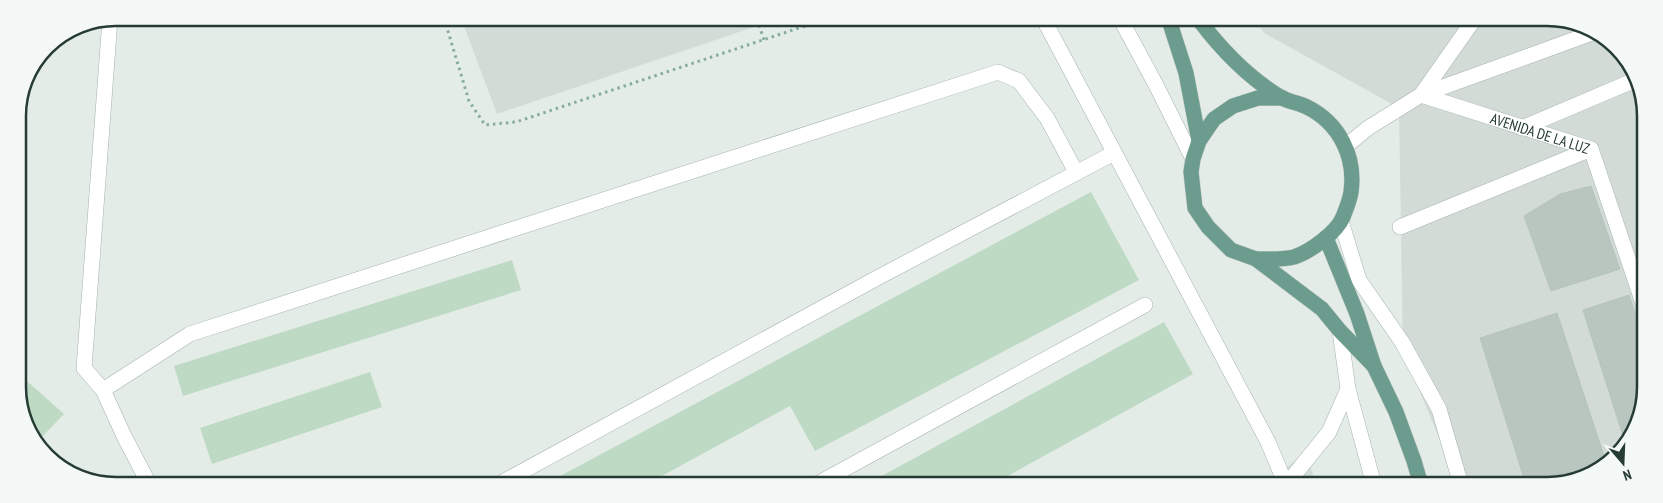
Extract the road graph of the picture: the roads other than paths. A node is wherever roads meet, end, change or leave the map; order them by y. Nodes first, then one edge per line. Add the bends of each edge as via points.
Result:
1 (1047, 26) edge
2 (1124, 26) edge
3 (1171, 26) edge
4 (1469, 26) edge
5 (109, 27) edge
6 (1208, 27) edge
7 (1586, 35) edge
8 (1630, 82) edge
9 (1421, 95) junction
10 (1283, 98) junction
11 (1522, 128) junction
12 (1199, 141) junction
13 (1346, 146) junction
14 (1591, 149) junction
15 (1114, 153) junction
16 (1193, 159) junction
17 (1076, 172) junction
18 (1341, 221) junction
19 (1400, 227) dead end
20 (1326, 238) junction
21 (1256, 259) junction
22 (1637, 285) edge
23 (1145, 305) dead end
24 (1340, 331) junction
25 (1374, 366) junction
26 (103, 390) junction
27 (1348, 390) junction
28 (145, 477) edge
29 (512, 477) edge
30 (829, 477) edge
31 (1283, 477) edge
32 (1292, 477) edge
33 (1372, 477) edge
34 (1419, 477) edge
35 (1459, 477) edge

1 - 15 street
2 - 16 street
3 - 12 main road via 1186,73
4 - 9 street
5 - 26 street via 84,368
6 - 10 main road via 1257,79
7 - 9 street
8 - 11 street
9 - 11 street, AVENIDA DE LA LUZ
9 - 13 street via 1368,128
10 - 12 main road via 1258,98 1233,106 1214,119
10 - 13 main road via 1307,106 1328,122
11 - 14 street, AVENIDA DE LA LUZ
12 - 16 main road
13 - 18 main road via 1352,169 1351,193
14 - 19 street
14 - 22 street, AVENIDA DE LA LUZ
15 - 17 street
15 - 31 street via 1268,442
16 - 21 main road via 1191,172 1195,208 1208,228 1231,250
17 - 26 street via 1047,118 1019,81 998,72 190,334
17 - 29 street
18 - 20 main road
18 - 35 street via 1358,280 1402,342 1439,409
20 - 21 main road via 1294,257
20 - 25 main road
21 - 24 main road via 1322,309
23 - 30 street
24 - 25 main road
24 - 27 street
25 - 34 main road via 1396,412
26 - 28 street
27 - 32 street via 1329,432
27 - 33 street

